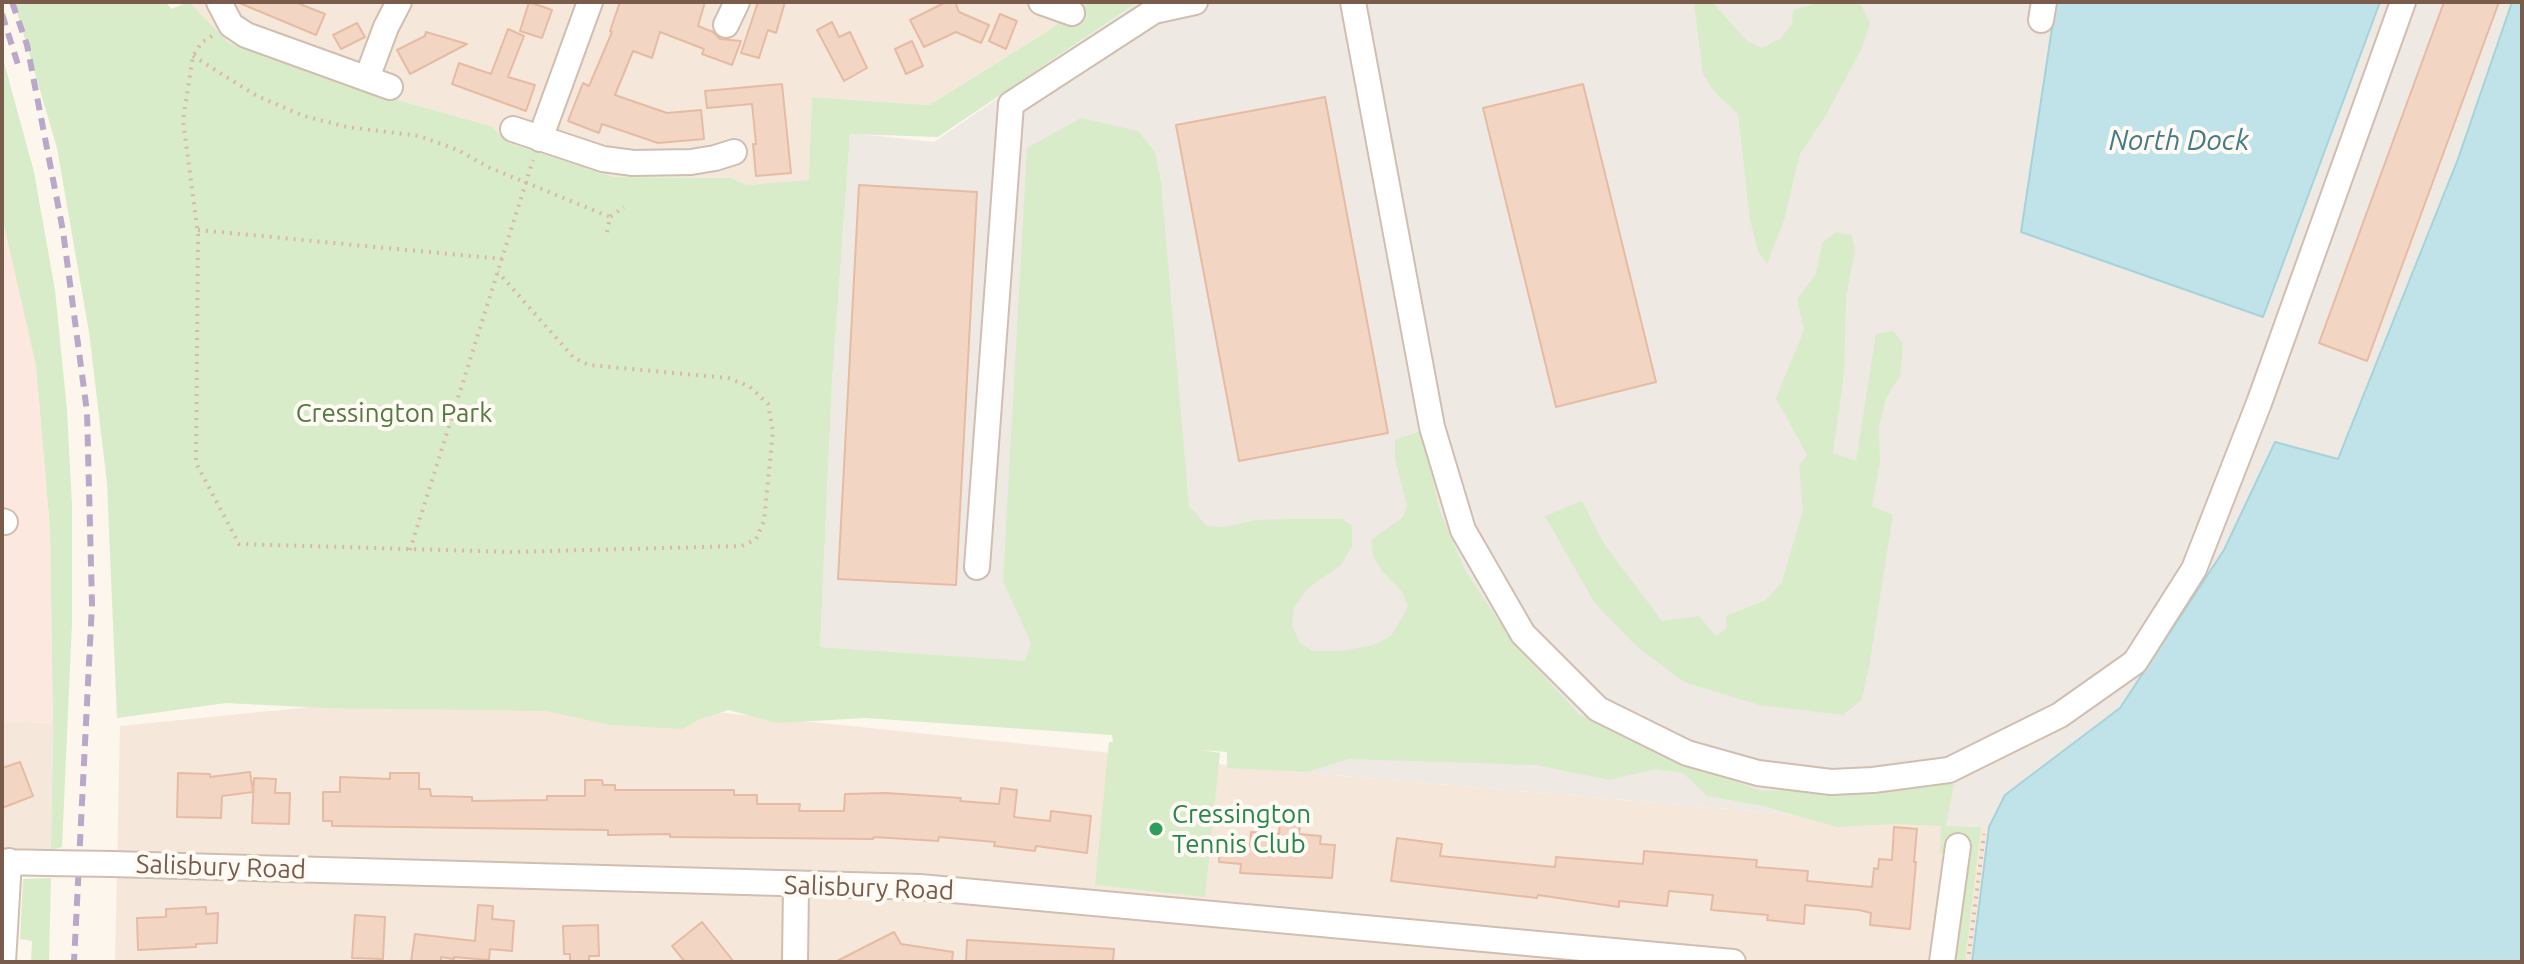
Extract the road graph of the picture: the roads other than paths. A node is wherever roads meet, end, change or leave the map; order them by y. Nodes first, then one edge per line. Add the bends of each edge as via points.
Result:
1 (219, 2) edge
2 (399, 2) edge
3 (590, 2) edge
4 (737, 2) edge
5 (1041, 2) edge
6 (1195, 2) edge
7 (1353, 2) edge
8 (2403, 2) edge
9 (1072, 13) dead end
10 (726, 25) dead end
11 (367, 78) junction
12 (390, 87) dead end
13 (513, 129) dead end
14 (540, 139) junction
15 (734, 152) dead end
16 (977, 567) dead end
17 (1958, 846) dead end
18 (6, 862) edge
19 (796, 886) junction
20 (3, 962) edge
21 (795, 962) edge
22 (1733, 962) edge
23 (1942, 962) edge

1 - 11 street via 231,25 246,35
2 - 11 street
3 - 14 street
4 - 10 street
5 - 9 street
6 - 16 street via 1154,11 1011,104
7 - 8 street via 1432,427 1463,530 1523,634 1598,709 1687,753 1758,773 1831,782 1949,770 2060,715 2135,662 2194,569
11 - 12 street
13 - 14 street
14 - 15 street via 633,163 691,162
17 - 23 street
18 - 19 street, Salisbury Road, bridge
18 - 20 street
19 - 21 street
19 - 22 street, Salisbury Road via 920,887

